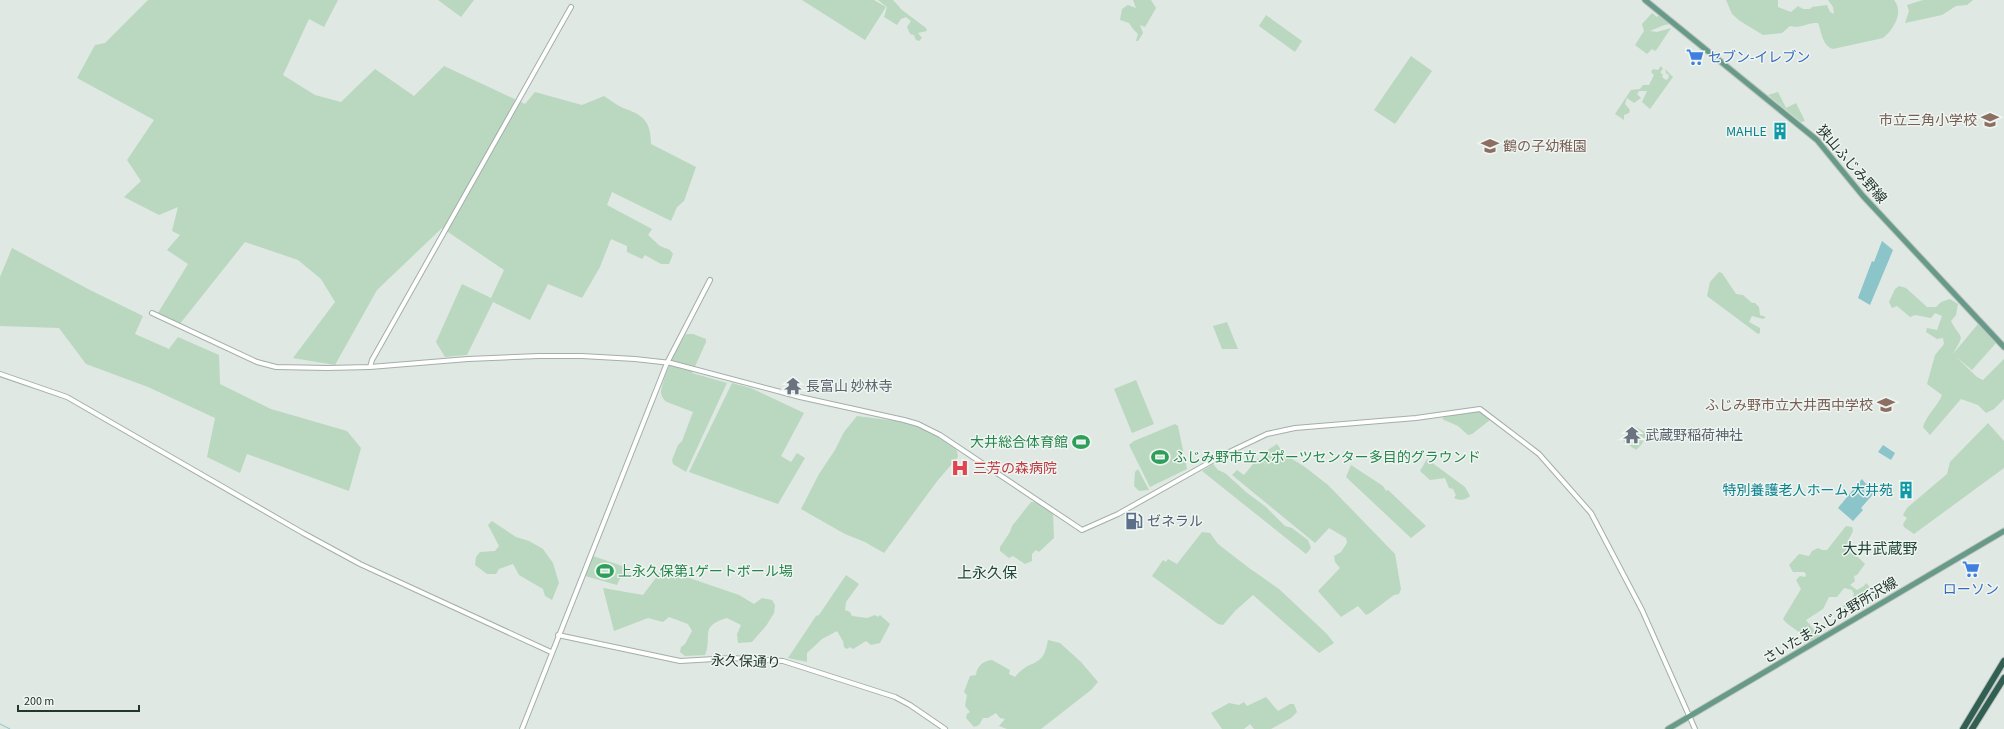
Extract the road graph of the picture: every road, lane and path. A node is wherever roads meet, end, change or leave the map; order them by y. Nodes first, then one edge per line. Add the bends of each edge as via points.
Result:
1 (1645, 0) edge
2 (571, 7) dead end
3 (710, 280) dead end
4 (152, 313) dead end
5 (2004, 347) edge
6 (667, 363) junction
7 (370, 368) junction
8 (0, 374) edge
9 (2004, 531) edge
10 (558, 635) junction
11 (551, 652) junction
12 (2004, 661) edge
13 (2004, 678) edge
14 (1690, 717) junction
15 (522, 729) edge
16 (945, 729) edge
17 (1668, 729) edge
18 (1695, 729) edge
19 (1963, 729) edge
20 (1972, 729) edge

1 - 5 main road, 狭山ふじみ野線 via 1817,140 1863,196
2 - 7 street via 402,304
3 - 6 street
4 - 7 street via 258,362 276,367
6 - 7 street via 582,356 540,356 468,359
6 - 10 street
6 - 14 street via 918,424 940,435 1082,530 1118,514 1221,456 1267,434 1295,428 1416,418 1480,409 1539,454 1591,513 1642,610
8 - 11 street via 68,397 360,564
9 - 14 main road, さいたまふじみ野所沢線
10 - 11 street
10 - 16 street, 永久保通り via 680,660 732,658 783,661 895,697
11 - 15 street
12 - 19 highway
13 - 20 highway
14 - 17 main road, さいたまふじみ野所沢線
14 - 18 street

